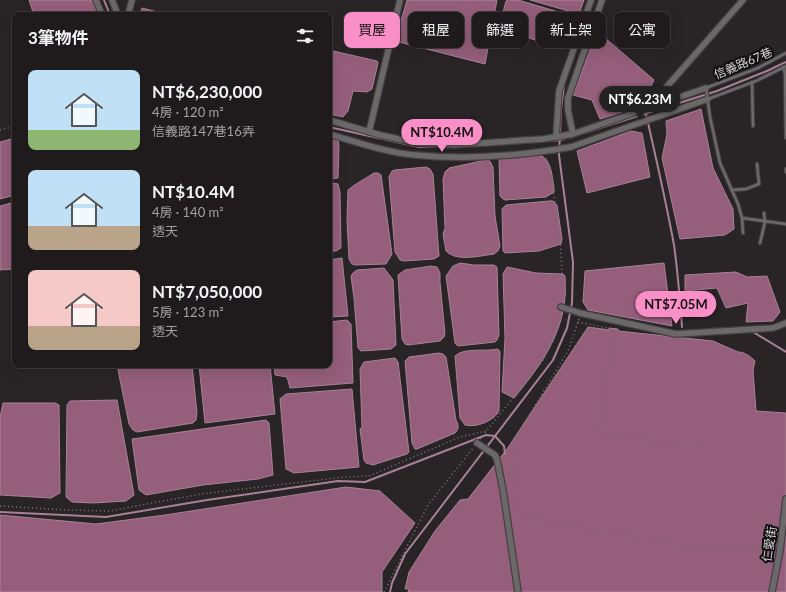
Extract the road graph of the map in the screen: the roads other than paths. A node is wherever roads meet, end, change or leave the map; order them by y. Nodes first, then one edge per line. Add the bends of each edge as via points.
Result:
1 (96, 0) edge
2 (112, 0) edge
3 (132, 0) edge
4 (400, 0) edge
5 (591, 0) edge
6 (602, 0) edge
7 (743, 0) edge
8 (101, 12) edge
9 (117, 12) edge
10 (129, 12) edge
11 (786, 53) edge
12 (785, 66) edge
13 (752, 82) junction
14 (706, 89) junction
15 (707, 98) junction
16 (648, 108) junction
17 (332, 121) edge
18 (752, 126) dead end
19 (369, 132) junction
20 (332, 135) edge
21 (570, 135) junction
22 (557, 137) junction
23 (786, 138) edge
24 (757, 164) dead end
25 (732, 190) junction
26 (764, 213) dead end
27 (742, 218) junction
28 (765, 222) junction
29 (786, 224) edge
30 (743, 232) dead end
31 (760, 243) dead end
32 (563, 308) road end
33 (786, 323) edge
34 (477, 443) road end
35 (786, 499) edge
36 (518, 592) edge
37 (772, 592) edge

1 - 8 street
2 - 9 street
3 - 10 street
4 - 19 street
5 - 22 street via 559,91
6 - 21 street via 568,98
7 - 16 street
11 - 14 lane, 信義路67巷 via 758,68
12 - 13 lane
12 - 23 lane
13 - 15 lane
13 - 18 lane
14 - 15 lane
14 - 16 street
15 - 20 street via 571,147 551,151 470,158 414,155
15 - 25 lane via 720,163
16 - 21 street
17 - 19 street
19 - 22 street via 417,143 454,145
21 - 22 street
24 - 25 lane via 759,184 746,189
25 - 27 lane
26 - 28 lane
27 - 28 lane
27 - 30 lane
28 - 29 lane
28 - 31 lane
32 - 33 street via 676,334 773,328
34 - 36 street via 495,455 497,460
35 - 37 street, 仁愛街

